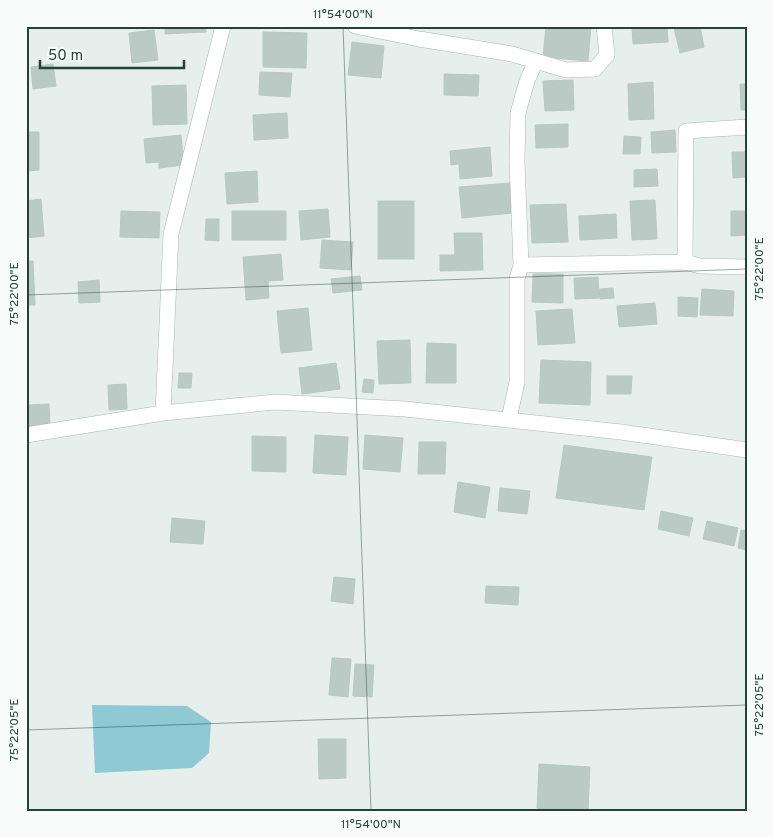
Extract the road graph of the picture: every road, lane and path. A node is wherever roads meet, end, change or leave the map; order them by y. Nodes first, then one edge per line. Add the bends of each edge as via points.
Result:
1 (223, 26) edge
2 (355, 26) edge
3 (604, 26) edge
4 (536, 61) junction
5 (747, 127) edge
6 (685, 262) junction
7 (521, 265) junction
8 (747, 268) edge
9 (163, 414) junction
10 (510, 420) junction
11 (26, 436) edge
12 (747, 450) edge

1 - 9 street via 171,234
2 - 4 street
3 - 4 street via 607,55 595,69 566,70
4 - 7 street via 518,113
5 - 6 street via 686,131
6 - 7 street
6 - 8 street via 700,266
7 - 10 street via 517,279 517,382
9 - 10 street via 275,402 405,409
9 - 11 street
10 - 12 street

